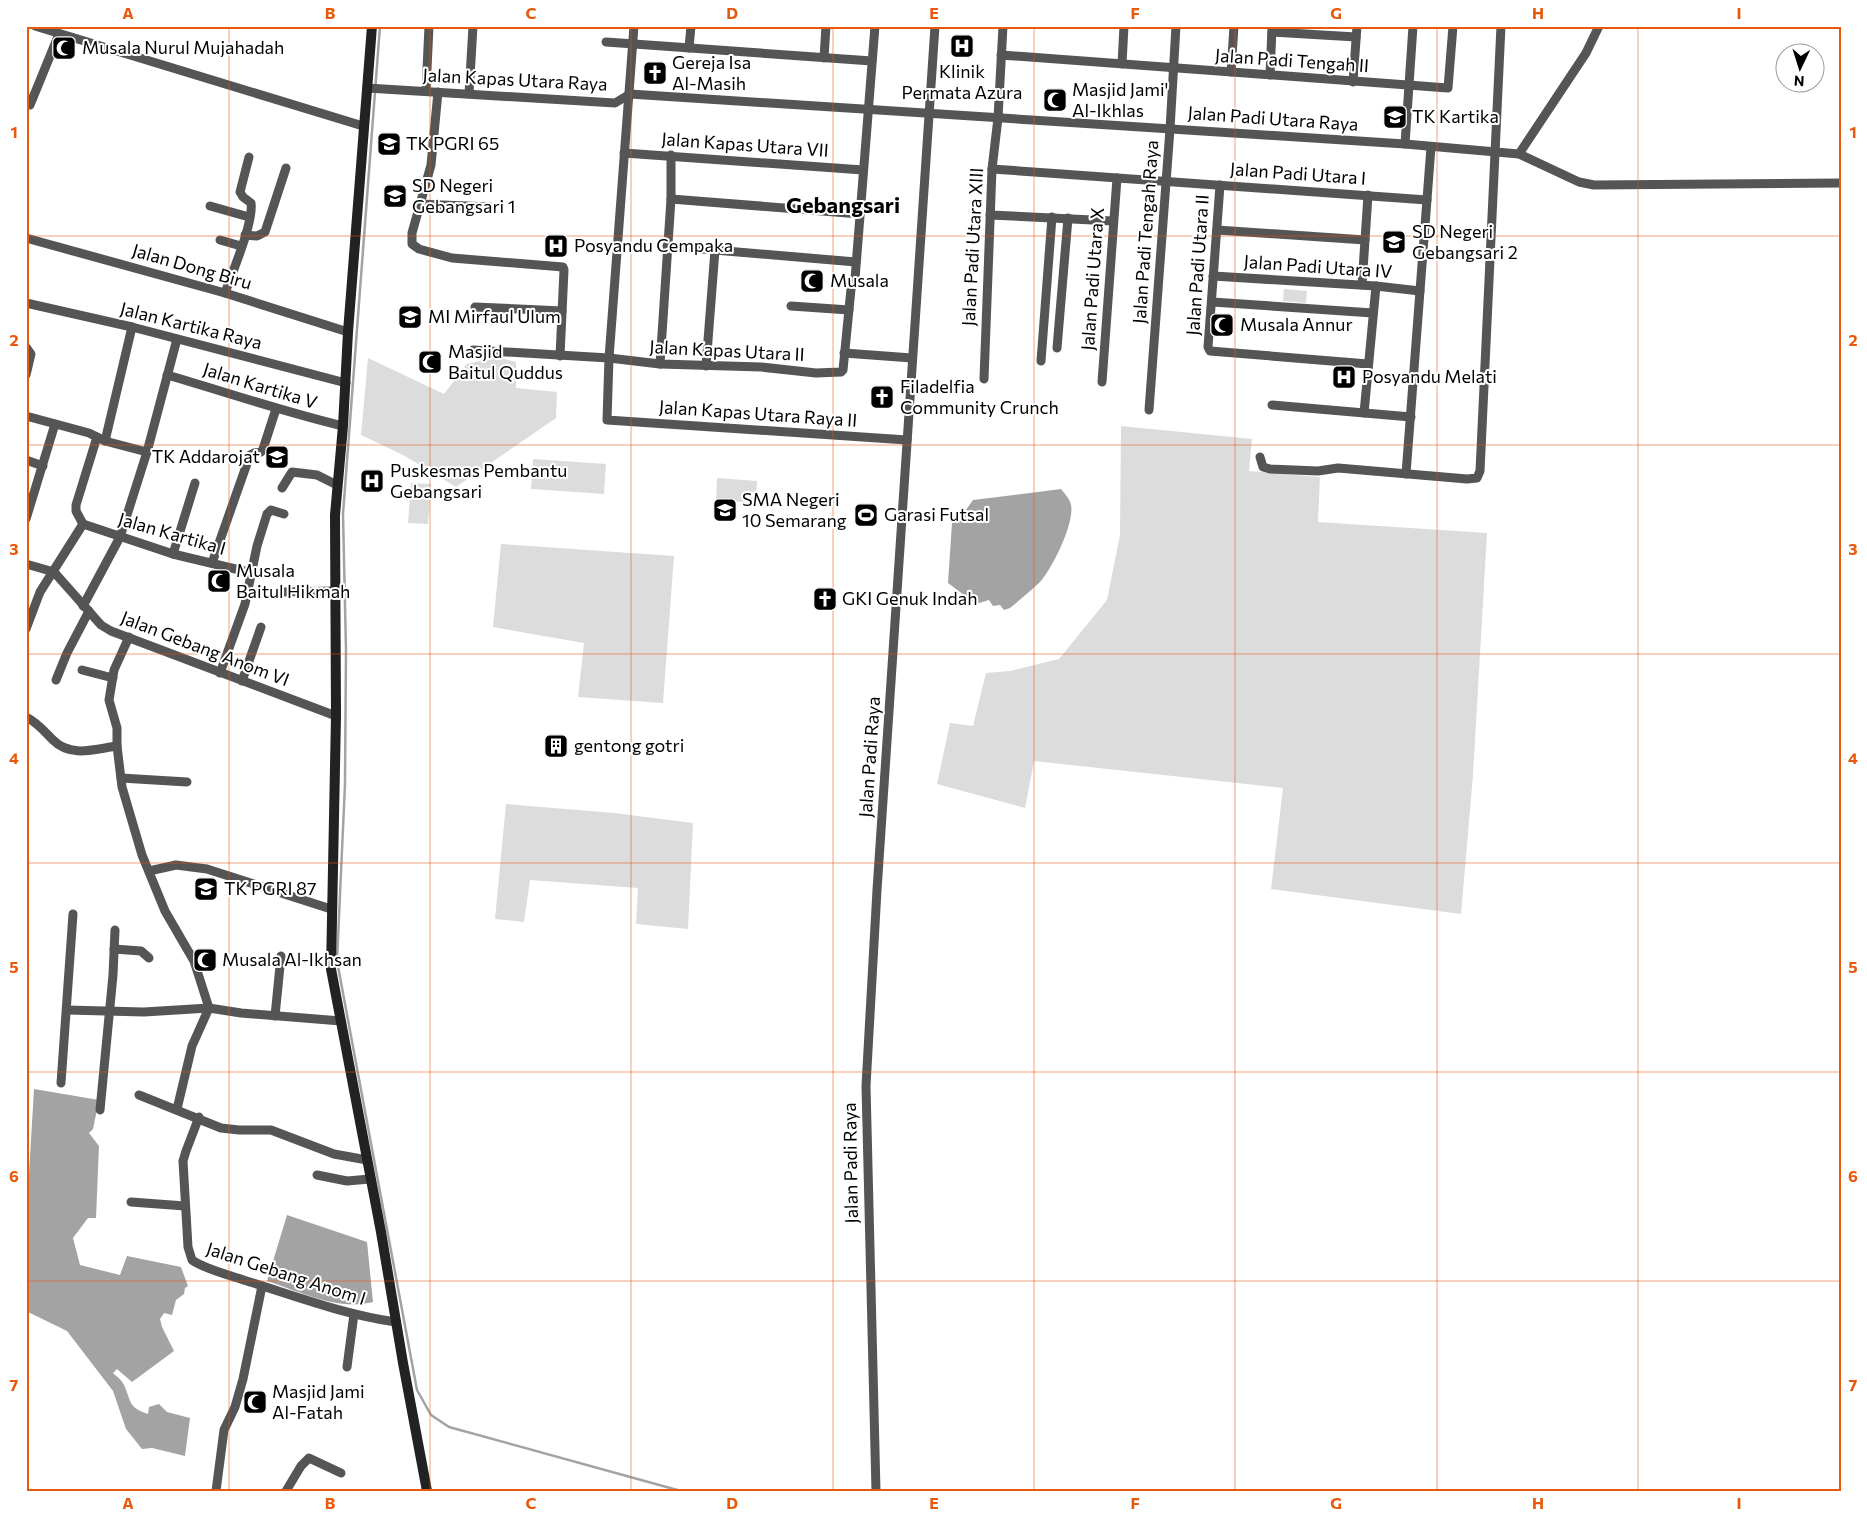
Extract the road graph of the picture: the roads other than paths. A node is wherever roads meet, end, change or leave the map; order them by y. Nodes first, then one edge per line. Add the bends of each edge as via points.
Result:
1 (35, 26) edge
2 (372, 26) edge
3 (429, 26) edge
4 (473, 26) edge
5 (634, 26) edge
6 (690, 26) edge
7 (826, 26) edge
8 (875, 26) edge
9 (935, 26) edge
10 (1003, 26) edge
11 (1124, 26) edge
12 (1176, 26) edge
13 (1234, 26) edge
14 (1356, 26) edge
15 (1413, 26) edge
16 (1453, 26) edge
17 (1501, 26) edge
18 (1599, 26) edge
19 (1272, 29) edge
20 (1315, 30) edge
21 (59, 34) junction
22 (1356, 37) junction
23 (606, 42) dead end
24 (633, 44) junction
25 (689, 48) junction
26 (1001, 55) junction
27 (824, 58) junction
28 (872, 61) junction
29 (1122, 64) junction
30 (1173, 68) junction
31 (1230, 72) junction
32 (1270, 75) junction
33 (1353, 82) junction
34 (1409, 86) junction
35 (373, 88) junction
36 (426, 92) junction
37 (438, 92) junction
38 (469, 94) junction
39 (630, 94) junction
40 (30, 105) dead end
41 (869, 110) junction
42 (929, 113) junction
43 (998, 118) junction
44 (363, 126) junction
45 (1170, 129) junction
46 (1405, 144) junction
47 (1431, 147) junction
48 (624, 153) junction
49 (1500, 153) junction
50 (1519, 154) junction
51 (671, 155) junction
52 (249, 156) dead end
53 (286, 168) dead end
54 (863, 170) junction
55 (992, 170) junction
56 (1117, 178) junction
57 (1166, 182) junction
58 (1841, 183) edge
59 (1220, 185) junction
60 (1368, 195) junction
61 (671, 199) junction
62 (1427, 200) junction
63 (419, 204) junction
64 (210, 206) dead end
65 (490, 207) dead end
66 (860, 214) junction
67 (990, 215) junction
68 (249, 217) junction
69 (1052, 218) junction
70 (1068, 218) junction
71 (1113, 221) junction
72 (1217, 230) junction
73 (245, 235) junction
74 (26, 238) edge
75 (220, 240) dead end
76 (1365, 240) junction
77 (241, 246) junction
78 (667, 246) junction
79 (714, 250) junction
80 (856, 262) junction
81 (1213, 276) junction
82 (1047, 283) junction
83 (1062, 284) junction
84 (1362, 285) junction
85 (1376, 286) junction
86 (1420, 291) junction
87 (225, 293) junction
88 (1212, 302) junction
89 (26, 303) edge
90 (791, 306) dead end
91 (475, 307) dead end
92 (849, 310) junction
93 (562, 311) junction
94 (1373, 313) junction
95 (132, 327) junction
96 (348, 332) junction
97 (177, 339) junction
98 (26, 347) edge
99 (1057, 348) dead end
100 (473, 350) dead end
101 (844, 353) junction
102 (560, 356) junction
103 (609, 358) junction
104 (912, 358) junction
105 (1041, 361) dead end
106 (660, 364) junction
107 (1368, 364) junction
108 (706, 366) junction
109 (27, 373) edge
110 (167, 375) junction
111 (984, 379) dead end
112 (1102, 382) dead end
113 (346, 383) junction
114 (1272, 405) dead end
115 (276, 409) junction
116 (1149, 410) dead end
117 (1364, 413) junction
118 (26, 416) edge
119 (1411, 417) junction
120 (54, 424) junction
121 (343, 426) junction
122 (101, 439) junction
123 (907, 440) junction
124 (147, 452) junction
125 (1260, 457) dead end
126 (26, 460) edge
127 (41, 466) junction
128 (1406, 474) junction
129 (195, 483) dead end
130 (337, 485) junction
131 (282, 488) dead end
132 (284, 514) dead end
133 (26, 519) edge
134 (83, 524) junction
135 (120, 537) junction
136 (173, 554) junction
137 (212, 563) junction
138 (26, 564) edge
139 (54, 572) junction
140 (252, 573) junction
141 (335, 591) junction
142 (282, 592) dead end
143 (86, 608) junction
144 (261, 627) dead end
145 (26, 629) edge
146 (129, 637) junction
147 (82, 670) dead end
148 (220, 673) junction
149 (113, 678) junction
150 (56, 680) dead end
151 (242, 681) junction
152 (336, 716) junction
153 (26, 718) edge
154 (118, 746) junction
155 (120, 778) junction
156 (187, 782) dead end
157 (150, 871) junction
158 (331, 909) junction
159 (73, 914) dead end
160 (115, 930) dead end
161 (114, 949) junction
162 (281, 956) dead end
163 (150, 958) dead end
164 (209, 1008) junction
165 (67, 1010) junction
166 (110, 1012) junction
167 (275, 1016) junction
168 (341, 1021) junction
169 (61, 1083) dead end
170 (139, 1095) dead end
171 (177, 1109) junction
172 (100, 1110) dead end
173 (199, 1118) junction
174 (367, 1160) junction
175 (317, 1175) dead end
176 (370, 1179) junction
177 (131, 1202) dead end
178 (185, 1206) junction
179 (262, 1286) junction
180 (354, 1314) junction
181 (396, 1322) junction
182 (347, 1367) dead end
183 (341, 1474) dead end
184 (216, 1491) edge
185 (286, 1491) edge
186 (427, 1491) edge
187 (876, 1491) edge

1 - 21 street
2 - 35 street
3 - 36 street
4 - 38 street
5 - 24 street
6 - 25 street
7 - 27 street
8 - 28 street
9 - 42 street, Jalan Padi Raya
10 - 26 street, Jalan Padi Utara XIII
11 - 29 street
12 - 30 street, Jalan Padi Tengah Raya
13 - 31 street
14 - 22 street
15 - 34 street
16 - 34 street, Jalan Padi Tengah II via 1448,88
17 - 49 street
18 - 50 street via 1586,53
19 - 20 street
19 - 32 street
20 - 22 street
21 - 40 street
21 - 44 street
22 - 33 street
23 - 24 street
24 - 25 street
24 - 39 street
25 - 27 street
26 - 29 street, Jalan Padi Tengah II
26 - 43 street, Jalan Padi Utara XIII
27 - 28 street
28 - 41 street
29 - 30 street, Jalan Padi Tengah II
30 - 31 street, Jalan Padi Tengah II
30 - 45 street, Jalan Padi Tengah Raya
31 - 32 street, Jalan Padi Tengah II
32 - 33 street, Jalan Padi Tengah II
33 - 34 street, Jalan Padi Tengah II
34 - 46 street
35 - 36 street, Jalan Kapas Utara Raya
35 - 44 street
36 - 37 street, Jalan Kapas Utara Raya
37 - 38 street, Jalan Kapas Utara Raya
37 - 63 street via 431,165
38 - 39 street, Jalan Kapas Utara Raya via 615,103
39 - 41 street, Jalan Kapas Utara Raya
39 - 48 street
41 - 42 street, Jalan Kapas Utara Raya
41 - 54 street
42 - 43 street, Jalan Padi Utara Raya
42 - 104 street, Jalan Padi Raya
43 - 45 street, Jalan Padi Utara Raya
43 - 55 street, Jalan Padi Utara XIII
44 - 96 street
45 - 46 street, Jalan Padi Utara Raya
45 - 57 street, Jalan Padi Tengah Raya
46 - 47 street, Jalan Padi Utara Raya
47 - 49 street, Jalan Padi Utara Raya
47 - 62 street
48 - 51 street, Jalan Kapas Utara VII
48 - 103 street
49 - 50 street, Jalan Padi Utara Raya
49 - 128 street via 1480,471 1476,478 1467,479
50 - 58 street via 1579,182 1594,185
51 - 54 street, Jalan Kapas Utara VII
51 - 61 street
52 - 68 street via 240,189 241,195 251,203
53 - 73 street via 266,232 257,236
54 - 66 street
55 - 56 street, Jalan Padi Utara I
55 - 67 street, Jalan Padi Utara XIII
56 - 57 street, Jalan Padi Utara I
56 - 71 street, Jalan Padi Utara X
57 - 59 street, Jalan Padi Utara I
57 - 116 street, Jalan Padi Tengah Raya
59 - 60 street, Jalan Padi Utara I
59 - 72 street, Jalan Padi Utara II
60 - 62 street, Jalan Padi Utara I
60 - 76 street
61 - 66 street
61 - 78 street
62 - 86 street
63 - 65 street
63 - 93 street via 412,239 414,246 452,258 560,266 564,270
64 - 68 street
66 - 80 street
67 - 69 street
67 - 111 street, Jalan Padi Utara XIII
68 - 73 street
69 - 70 street
69 - 82 street
70 - 71 street
70 - 83 street
71 - 112 street, Jalan Padi Utara X
72 - 76 street
72 - 81 street, Jalan Padi Utara II
73 - 77 street
74 - 87 street, Jalan Dong Biru
75 - 77 street
76 - 84 street
77 - 87 street
78 - 79 street
78 - 106 street
79 - 80 street
79 - 108 street
80 - 92 street
81 - 84 street, Jalan Padi Utara IV
81 - 88 street, Jalan Padi Utara II
82 - 83 street
82 - 105 street
83 - 99 street
84 - 85 street, Jalan Padi Utara IV
85 - 86 street, Jalan Padi Utara IV
85 - 94 street
86 - 119 street
87 - 96 street, Jalan Dong Biru
88 - 94 street
88 - 107 street, Jalan Padi Utara II via 1210,351
89 - 95 street, Jalan Kartika Raya
90 - 92 street
91 - 93 street
92 - 101 street
93 - 102 street
94 - 107 street
95 - 97 street, Jalan Kartika Raya
95 - 122 street
96 - 113 street
97 - 110 street
97 - 113 street, Jalan Kartika Raya
98 - 109 street via 31,354
100 - 102 street, Jalan Kapas Utara II
101 - 104 street
101 - 108 street, Jalan Kapas Utara II via 843,370 838,373
102 - 103 street, Jalan Kapas Utara II
103 - 106 street, Jalan Kapas Utara II
103 - 123 street, Jalan Kapas Utara Raya II via 607,420
104 - 123 street, Jalan Padi Raya
106 - 108 street, Jalan Kapas Utara II
107 - 117 street
110 - 115 street, Jalan Kartika V
110 - 124 street
113 - 121 street
114 - 117 street
115 - 121 street, Jalan Kartika V
115 - 137 street via 263,450 250,455
117 - 119 street
118 - 120 street
119 - 128 street
120 - 122 street
120 - 127 street
121 - 130 street
122 - 124 street
122 - 134 street via 76,505
123 - 187 street, Jalan Padi Raya via 866,1086
124 - 135 street
125 - 128 street via 1263,467 1270,469 1318,471 1338,468
126 - 127 street
127 - 133 street
129 - 136 street
130 - 131 street via 317,475 292,472
130 - 141 street
132 - 140 street via 269,511
134 - 135 street, Jalan Kartika I
134 - 139 street
135 - 136 street, Jalan Kartika I
135 - 143 street
136 - 137 street, Jalan Kartika I
137 - 140 street, Jalan Kartika I
138 - 139 street
139 - 143 street, Jalan Gebang Anom VI
139 - 145 street via 40,592
140 - 148 street via 245,604
141 - 142 street
141 - 152 street
143 - 146 street, Jalan Gebang Anom VI via 101,625
143 - 150 street
144 - 151 street
146 - 148 street, Jalan Gebang Anom VI
146 - 149 street
147 - 149 street
148 - 151 street, Jalan Gebang Anom VI
149 - 154 street via 109,700
151 - 152 street, Jalan Gebang Anom VI
152 - 158 street
153 - 154 street via 40,725 68,751
154 - 155 street
155 - 156 street
155 - 157 street
157 - 158 street via 176,865 208,870
157 - 164 street via 165,911 194,960
158 - 168 street via 331,969
159 - 165 street
160 - 161 street
161 - 163 street via 141,951
161 - 166 street
162 - 167 street
164 - 166 street
164 - 167 street
164 - 171 street via 192,1046
165 - 166 street
165 - 169 street
166 - 172 street
167 - 168 street
168 - 174 street
170 - 171 street
171 - 173 street
173 - 174 street via 228,1129 272,1130 334,1154
173 - 178 street via 184,1158
174 - 176 street
175 - 176 street via 347,1181
176 - 181 street
177 - 178 street
178 - 179 street, Jalan Gebang Anom I via 192,1260
179 - 180 street, Jalan Gebang Anom I
179 - 184 street via 243,1379 224,1430
180 - 181 street, Jalan Gebang Anom I
180 - 182 street
181 - 186 street
183 - 185 street via 309,1458

